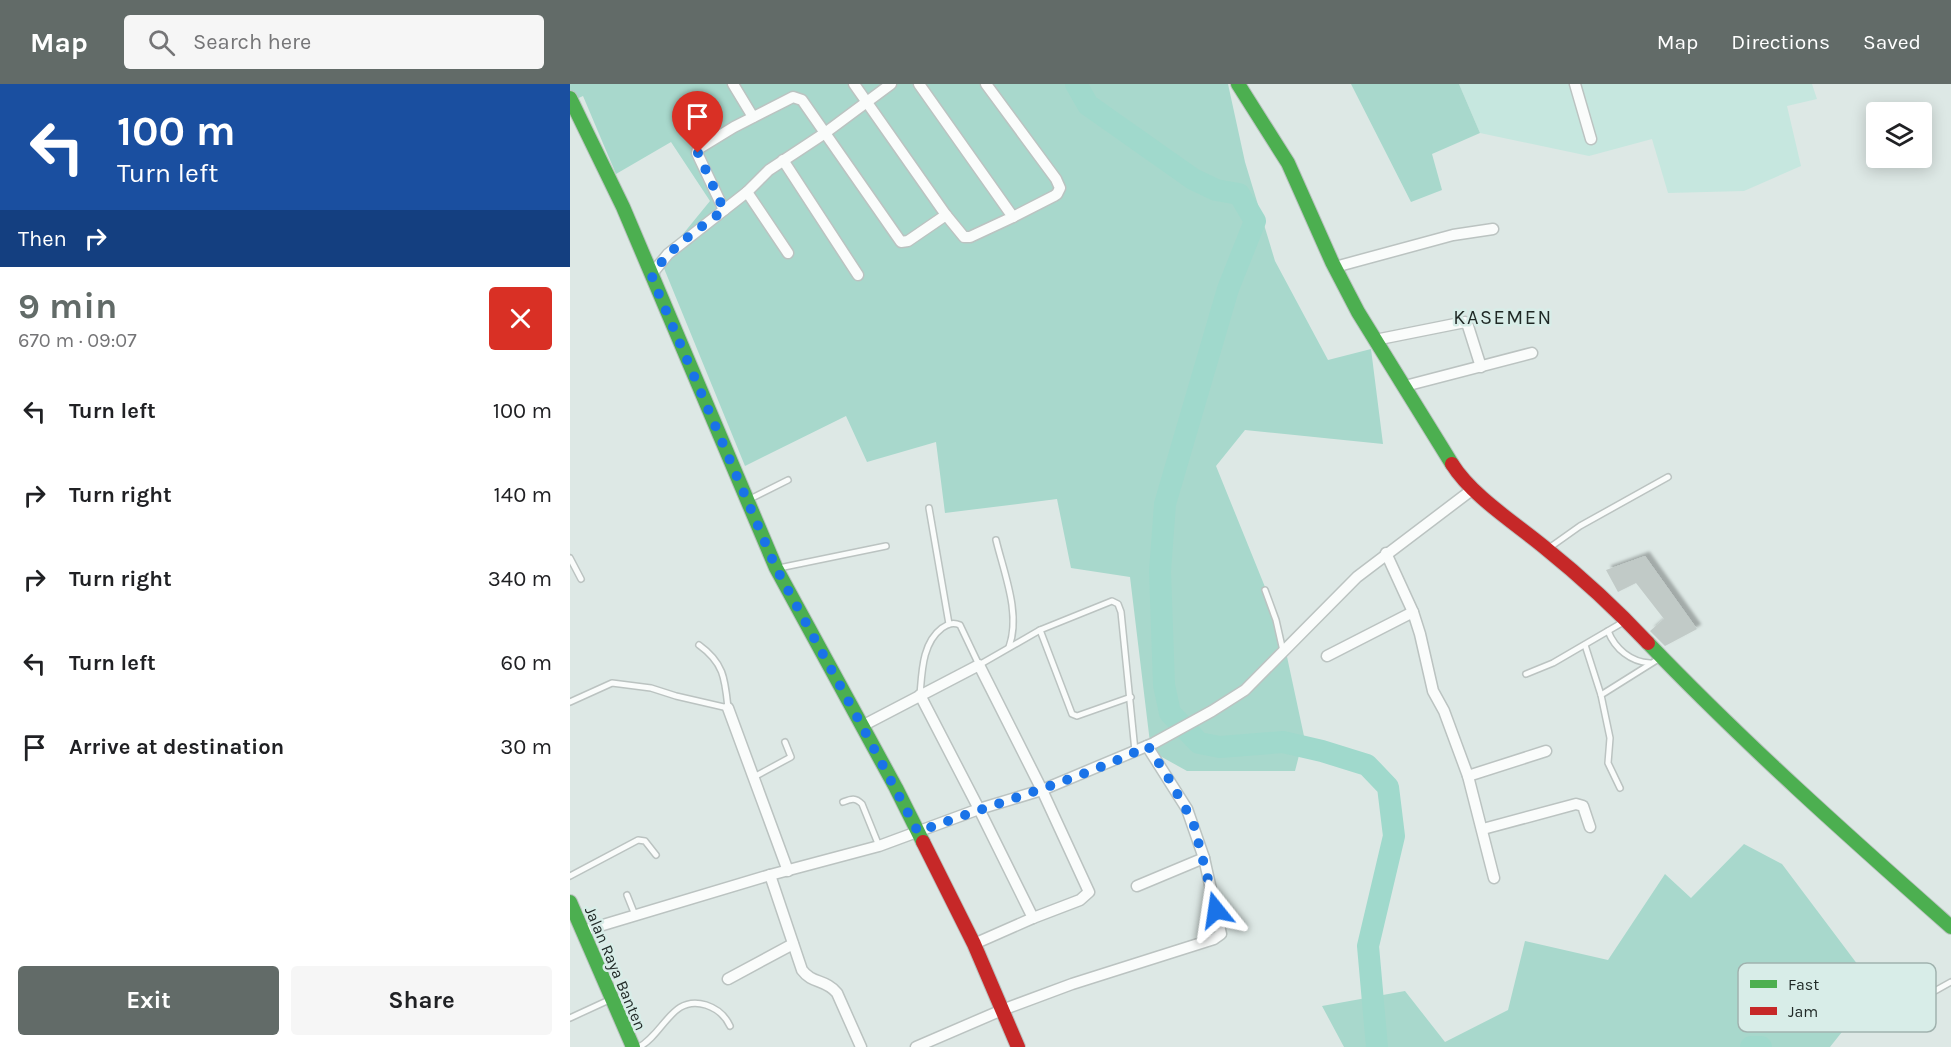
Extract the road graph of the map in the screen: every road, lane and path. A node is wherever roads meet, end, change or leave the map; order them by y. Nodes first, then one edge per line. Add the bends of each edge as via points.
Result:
1 (733, 84) edge
2 (854, 84) edge
3 (891, 84) edge
4 (919, 84) edge
5 (986, 84) edge
6 (1238, 84) edge
7 (1575, 84) edge
8 (570, 98) edge
9 (867, 102) junction
10 (753, 117) junction
11 (825, 133) junction
12 (1591, 139) dead end
13 (783, 160) junction
14 (747, 192) junction
15 (724, 210) junction
16 (946, 215) junction
17 (1013, 217) junction
18 (1493, 229) dead end
19 (788, 253) dead end
20 (1335, 267) junction
21 (858, 275) dead end
22 (652, 278) junction
23 (1375, 340) junction
24 (1532, 353) dead end
25 (1481, 367) junction
26 (1405, 386) junction
27 (1668, 477) dead end
28 (788, 480) dead end
29 (1473, 489) junction
30 (747, 501) junction
31 (928, 508) dead end
32 (996, 540) dead end
33 (886, 546) dead end
34 (1547, 549) junction
35 (1386, 553) junction
36 (570, 558) edge
37 (776, 568) junction
38 (581, 579) dead end
39 (1265, 590) dead end
40 (1413, 612) junction
41 (1626, 620) junction
42 (949, 624) junction
43 (1040, 630) junction
44 (1608, 631) junction
45 (699, 645) dead end
46 (1585, 645) junction
47 (1009, 648) junction
48 (1283, 653) junction
49 (1327, 656) dead end
50 (1657, 660) junction
51 (979, 665) junction
52 (1526, 674) dead end
53 (920, 695) junction
54 (1601, 695) junction
55 (1131, 697) junction
56 (570, 702) edge
57 (728, 708) junction
58 (862, 726) junction
59 (785, 742) dead end
60 (1151, 745) junction
61 (1546, 751) dead end
62 (1135, 753) junction
63 (1468, 776) junction
64 (754, 777) junction
65 (1620, 788) dead end
66 (1042, 790) junction
67 (843, 802) dead end
68 (979, 809) junction
69 (1590, 826) dead end
70 (1483, 829) junction
71 (918, 832) junction
72 (879, 846) junction
73 (656, 855) dead end
74 (1204, 858) junction
75 (788, 871) junction
76 (771, 875) junction
77 (570, 876) edge
78 (1494, 878) dead end
79 (1137, 886) dead end
80 (627, 895) dead end
81 (570, 902) edge
82 (635, 915) junction
83 (1033, 918) junction
84 (1951, 927) edge
85 (583, 930) junction
86 (793, 944) junction
87 (974, 944) junction
88 (728, 979) dead end
89 (1951, 982) edge
90 (1936, 990) edge
91 (613, 998) junction
92 (1002, 1010) junction
93 (570, 1018) edge
94 (730, 1026) dead end
95 (650, 1040) junction
96 (633, 1047) edge
97 (639, 1047) edge
98 (653, 1047) edge
99 (861, 1047) edge
100 (916, 1047) edge
101 (1018, 1047) edge

1 - 10 street
2 - 9 street
3 - 9 street
4 - 17 street
5 - 17 street via 1060,188 1054,196
6 - 20 street via 1288,163
7 - 12 street
8 - 22 street via 623,207
9 - 11 street
9 - 16 street
10 - 11 street via 798,97
10 - 15 street via 698,149
11 - 13 street
11 - 16 street via 901,242 906,243
13 - 14 street
13 - 21 street
14 - 15 street
14 - 19 street
15 - 22 street via 668,254
16 - 17 street via 966,238
18 - 20 street via 1453,235
20 - 23 street
22 - 30 street
23 - 25 street via 1465,322
23 - 26 street
24 - 25 street
25 - 26 street
26 - 29 street via 1456,470
27 - 34 lane
28 - 30 lane
29 - 34 street
29 - 35 street
30 - 37 street
31 - 42 lane
32 - 47 lane via 1012,608 1013,636
33 - 37 lane
34 - 41 street
35 - 40 street
35 - 48 street
36 - 38 lane
37 - 58 street
39 - 48 lane
40 - 49 street
40 - 63 street via 1433,691
41 - 44 lane
41 - 50 street
42 - 51 lane via 960,625
42 - 53 lane via 930,643
43 - 47 lane
43 - 55 lane via 1072,714 1077,716
43 - 55 lane via 1112,601 1118,604
44 - 46 lane
44 - 50 lane via 1623,653 1643,663
45 - 57 lane via 713,655 722,670
46 - 52 lane
46 - 54 lane
47 - 51 lane
48 - 60 street via 1245,690
50 - 54 lane
50 - 84 street
51 - 53 street
51 - 66 street
53 - 58 street
53 - 68 street
54 - 65 lane via 1610,738 1608,763
55 - 62 lane
56 - 57 lane via 612,683 651,688
57 - 64 street
58 - 71 street
59 - 64 lane via 791,757
60 - 62 street
60 - 74 street via 1187,809
61 - 63 street
62 - 66 street
63 - 70 street
64 - 75 street
66 - 68 street
66 - 83 street via 1089,892 1080,900
67 - 72 lane via 858,799
68 - 71 street
68 - 83 street
69 - 70 street via 1583,806 1576,804
70 - 78 street
71 - 72 street
71 - 87 street
72 - 75 street
73 - 77 lane via 645,841 638,840
74 - 79 street
74 - 92 street via 1221,929 1219,937
75 - 76 street
76 - 82 street
76 - 86 street
80 - 82 lane
81 - 85 street, Jalan Raya Banten
82 - 85 street
83 - 87 street
85 - 91 street, Jalan Raya Banten
86 - 88 street
86 - 99 street via 807,978 831,986 837,993
87 - 92 street
89 - 90 lane
91 - 93 lane
91 - 96 street, Jalan Raya Banten
92 - 100 street
92 - 101 street
94 - 95 lane via 717,1009 690,1004 673,1012
95 - 97 lane
95 - 98 lane

